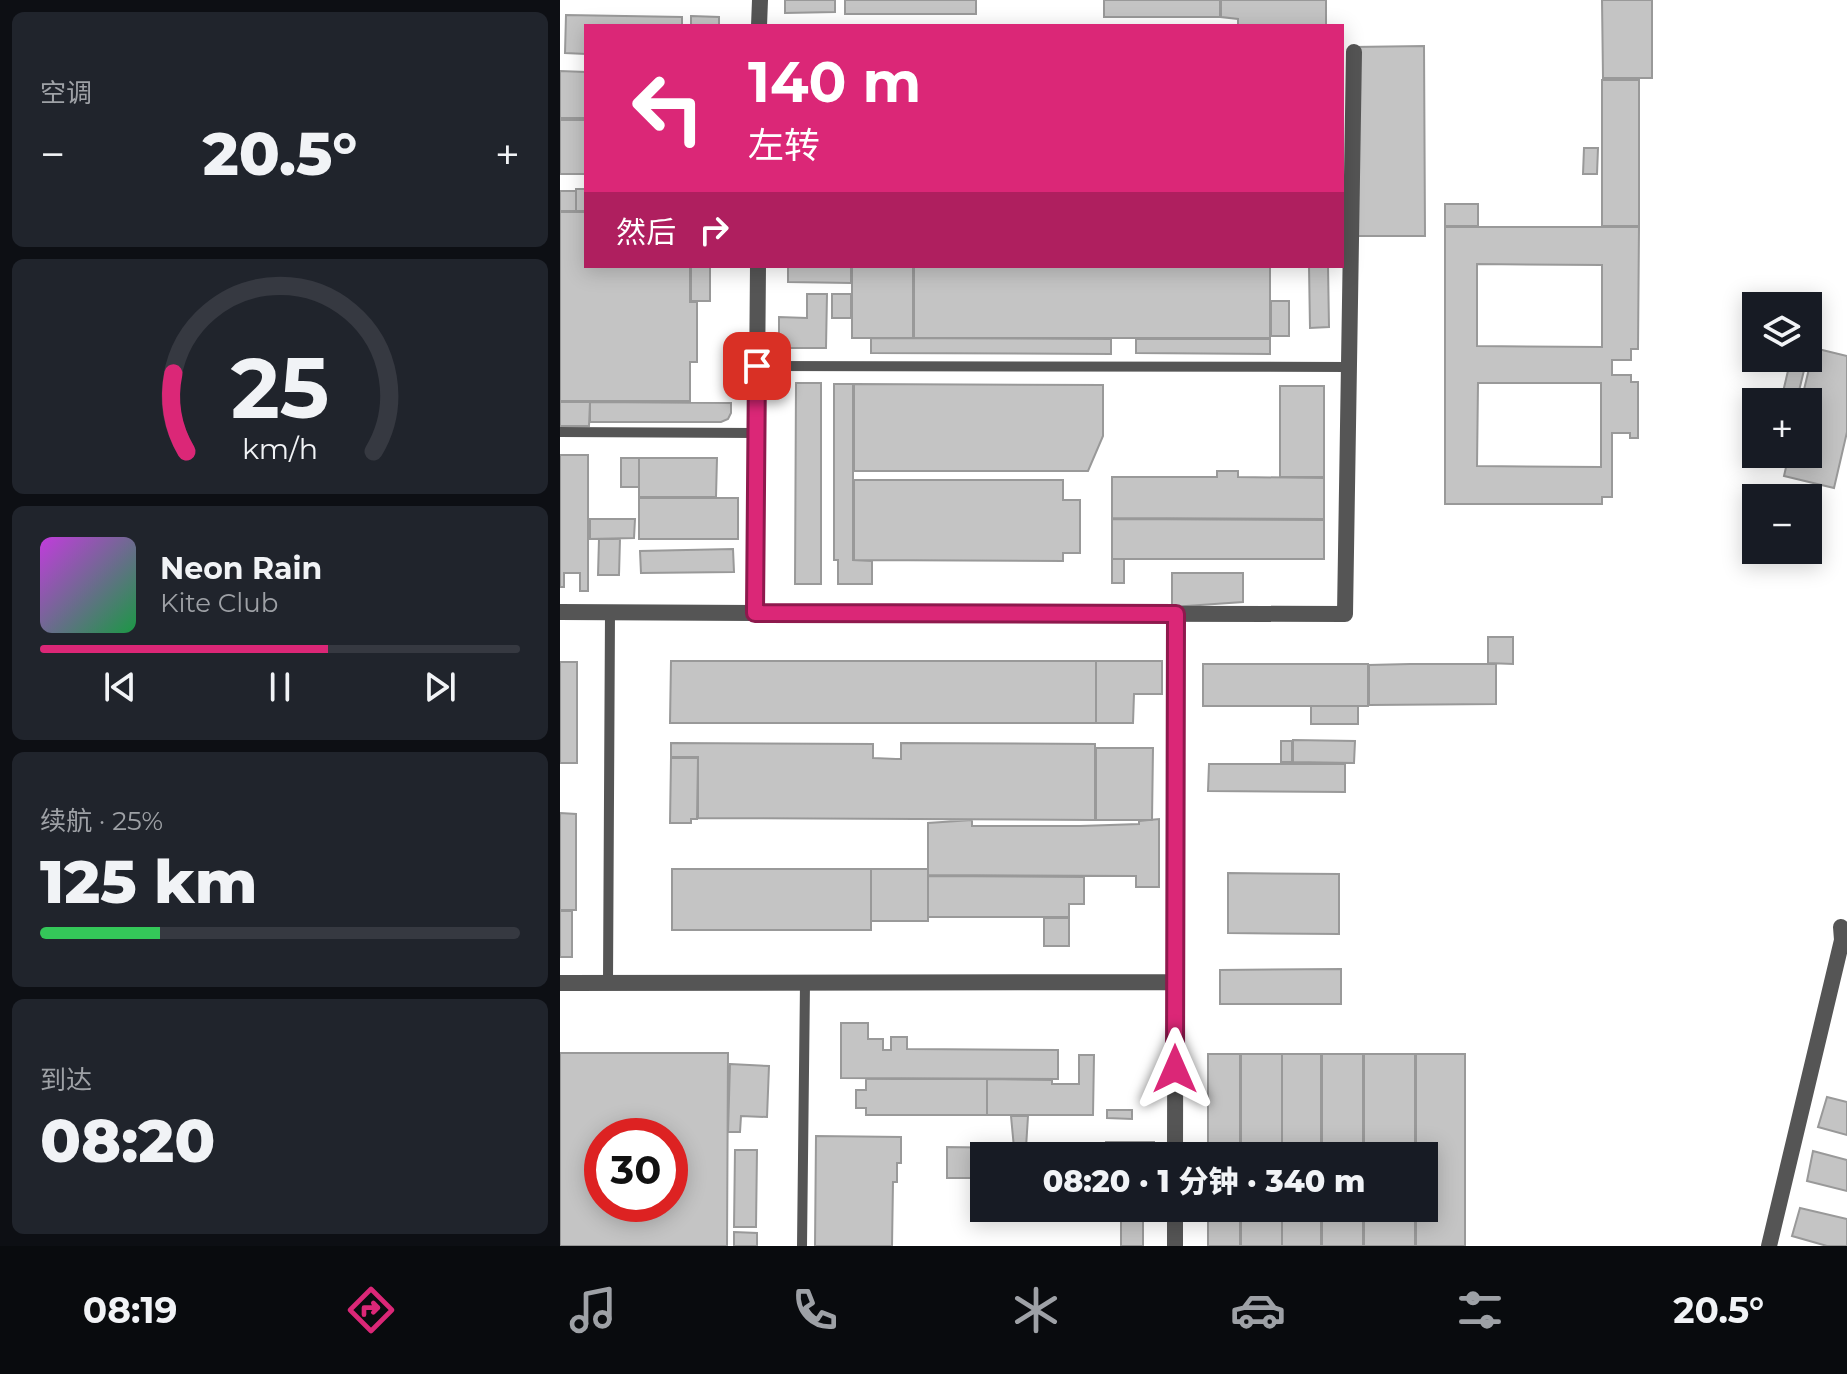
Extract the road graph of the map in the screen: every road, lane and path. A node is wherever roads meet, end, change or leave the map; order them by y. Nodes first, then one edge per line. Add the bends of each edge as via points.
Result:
1 (760, 0) edge
2 (759, 24) edge
3 (1354, 52) dead end
4 (758, 268) edge
5 (757, 366) junction
6 (1349, 367) junction
7 (560, 432) edge
8 (756, 433) junction
9 (560, 612) edge
10 (610, 613) junction
11 (755, 613) junction
12 (1176, 614) junction
13 (1841, 927) dead end
14 (1176, 982) junction
15 (560, 983) edge
16 (608, 983) junction
17 (805, 983) junction
18 (1175, 1142) edge
19 (1175, 1222) edge
20 (802, 1246) edge
21 (1175, 1246) edge
22 (1769, 1246) edge

1 - 2 street
3 - 6 street
4 - 5 street
5 - 6 lane
5 - 8 street
6 - 12 street via 1345,614
7 - 8 lane
8 - 11 street
9 - 10 street
10 - 11 street
10 - 16 lane
11 - 12 street
12 - 14 street
13 - 22 street
14 - 17 street
14 - 18 street
15 - 16 street
16 - 17 street
17 - 20 lane
19 - 21 street

